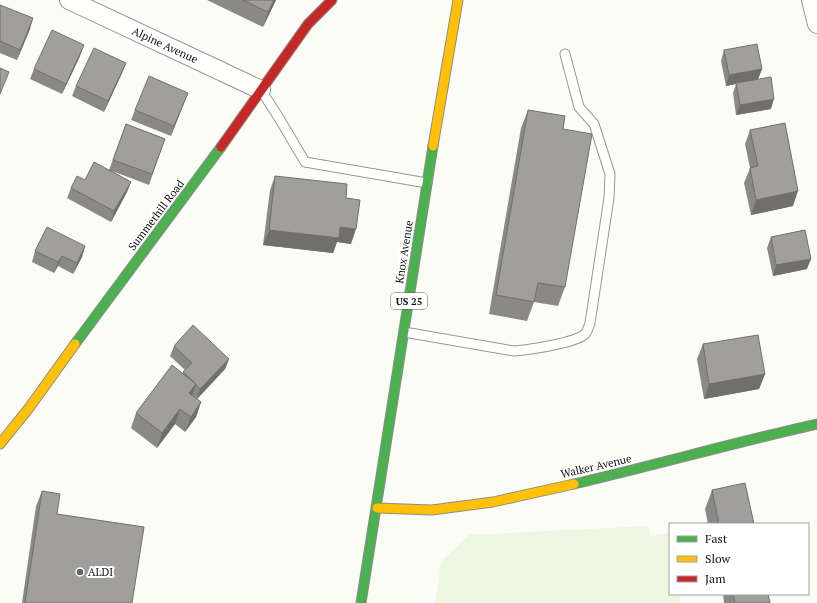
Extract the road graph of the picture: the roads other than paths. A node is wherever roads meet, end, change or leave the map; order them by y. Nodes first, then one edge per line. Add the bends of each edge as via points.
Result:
1 (69, 0) edge
2 (332, 0) edge
3 (458, 0) edge
4 (812, 0) edge
5 (817, 24) edge
6 (565, 54) dead end
7 (261, 90) junction
8 (427, 183) junction
9 (404, 332) junction
10 (817, 424) edge
11 (0, 444) edge
12 (377, 508) junction
13 (361, 603) edge

1 - 7 street, Alpine Avenue
2 - 7 street, Summerhill Road via 308,24
3 - 8 street, Knox Avenue / US 25
4 - 5 street
6 - 9 lane via 579,107 594,124 610,174 609,198 590,323 585,334 532,350 514,351
7 - 8 lane via 305,162
7 - 11 street, Summerhill Road
8 - 9 street, Knox Avenue / US 25
9 - 12 street, Knox Avenue / US 25
10 - 12 street, Walker Avenue via 493,502 432,510
12 - 13 street, Knox Avenue / US 25

